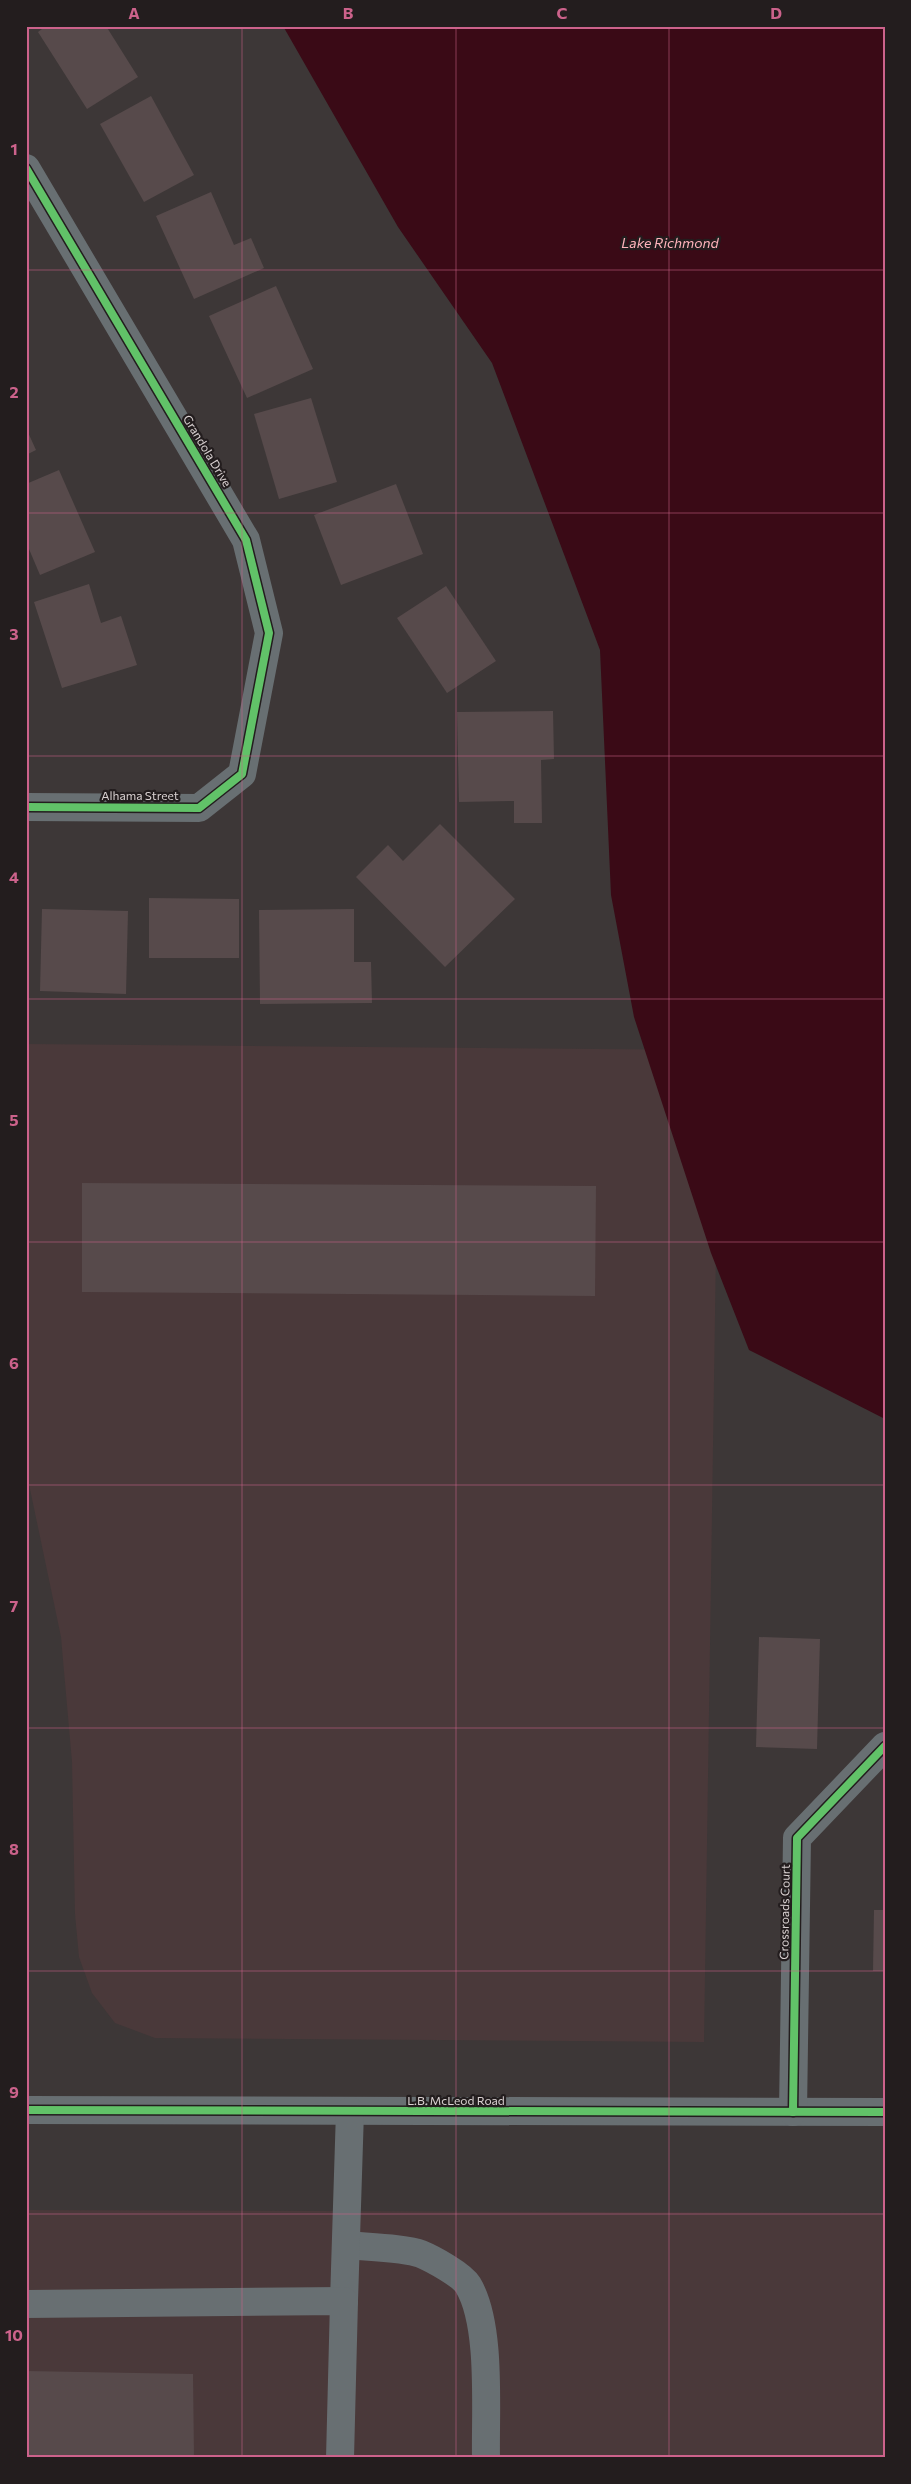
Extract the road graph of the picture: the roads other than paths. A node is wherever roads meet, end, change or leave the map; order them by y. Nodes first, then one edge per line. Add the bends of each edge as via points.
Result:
1 (26, 168) edge
2 (242, 774) joint
3 (26, 807) edge
4 (885, 1746) edge
5 (26, 2110) edge
6 (350, 2111) junction
7 (793, 2112) junction
8 (885, 2112) edge
9 (346, 2244) junction
10 (344, 2301) junction
11 (26, 2304) edge
12 (340, 2458) edge
13 (486, 2458) edge

1 - 2 street, Grandola Drive via 246,540 269,633
2 - 3 street, Alhama Street via 199,808
4 - 7 street, Crossroads Court via 797,1838
5 - 6 street, L.B. McLeod Road
6 - 7 street, L.B. McLeod Road
6 - 9 street
7 - 8 street, L.B. McLeod Road
9 - 10 street
9 - 13 street via 420,2254 446,2267 468,2284 477,2305 484,2344
10 - 11 street
10 - 12 street

